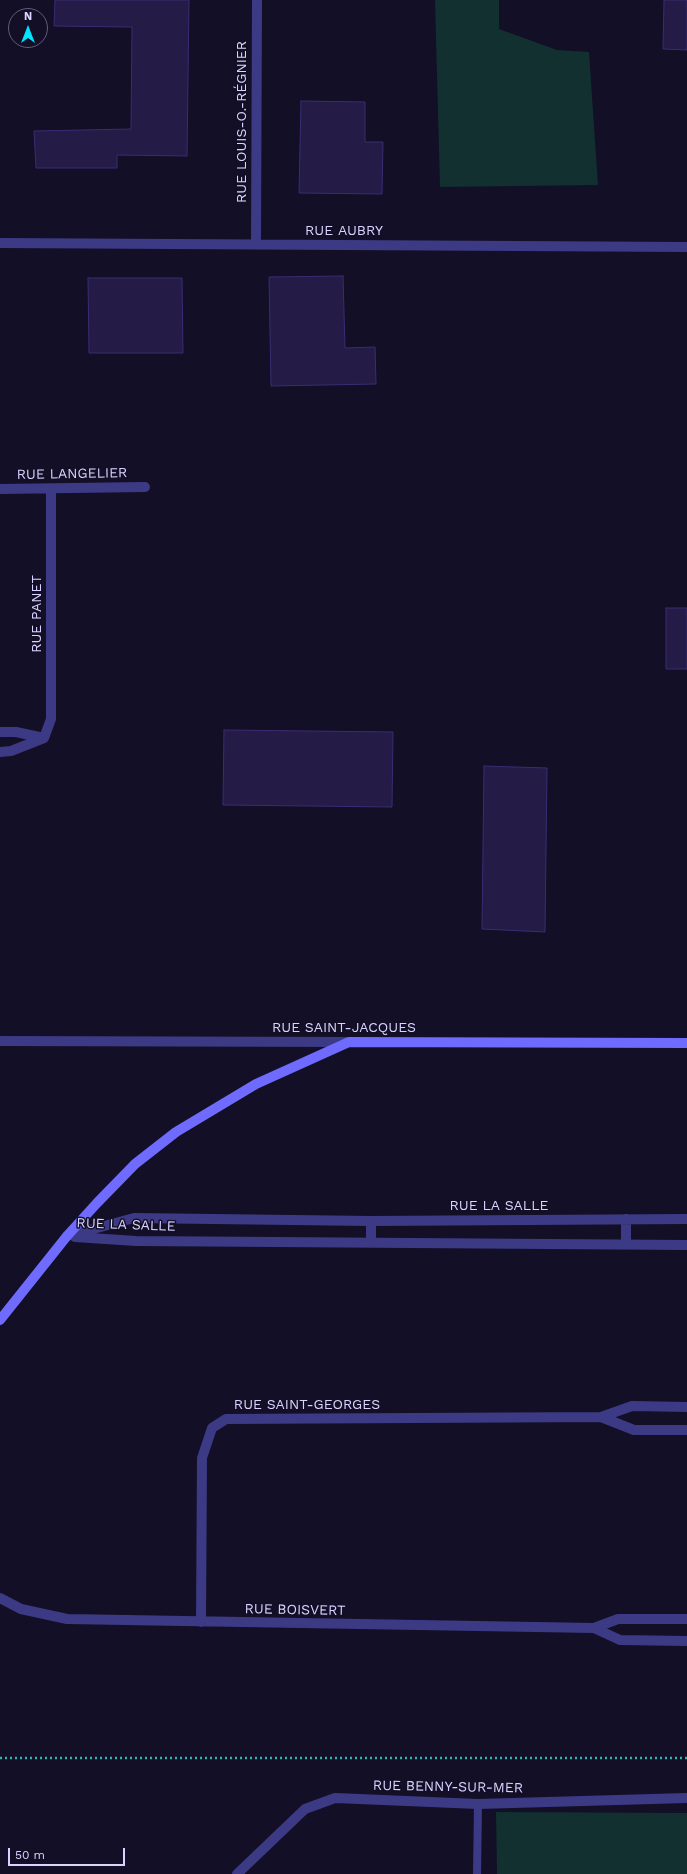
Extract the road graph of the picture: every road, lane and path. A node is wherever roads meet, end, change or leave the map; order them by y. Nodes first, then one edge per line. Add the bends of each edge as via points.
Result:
1 (257, 0) edge
2 (0, 243) edge
3 (256, 244) junction
4 (687, 247) edge
5 (145, 487) dead end
6 (0, 489) edge
7 (51, 490) junction
8 (0, 732) edge
9 (44, 738) junction
10 (0, 752) edge
11 (0, 1041) edge
12 (349, 1042) junction
13 (687, 1043) edge
14 (626, 1219) junction
15 (687, 1219) edge
16 (371, 1220) junction
17 (67, 1236) junction
18 (371, 1241) junction
19 (626, 1244) junction
20 (687, 1245) edge
21 (0, 1320) edge
22 (687, 1407) edge
23 (601, 1417) junction
24 (687, 1430) edge
25 (0, 1598) edge
26 (687, 1619) edge
27 (201, 1622) junction
28 (594, 1628) junction
29 (687, 1641) edge
30 (0, 1758) edge
31 (687, 1758) edge
32 (687, 1798) edge
33 (478, 1804) junction
34 (237, 1874) edge
35 (477, 1874) edge

1 - 3 street, RUE LOUIS-O.-RÉGNIER
2 - 3 street, RUE AUBRY
3 - 4 street, RUE AUBRY
5 - 7 street, RUE LANGELIER
6 - 7 street, RUE LANGELIER
7 - 9 street, RUE PANET via 51,719
8 - 9 street via 16,732
9 - 10 street via 11,751
11 - 12 street, RUE SAINT-JACQUES
12 - 13 main road, RUE SAINT-JACQUES
12 - 17 main road via 256,1084 176,1132 135,1164
14 - 15 street, RUE LA SALLE
14 - 16 street, RUE LA SALLE
14 - 19 street
16 - 17 street, RUE LA SALLE via 134,1218
16 - 18 street
17 - 18 street, RUE LA SALLE via 136,1241
17 - 21 main road
18 - 19 street, RUE LA SALLE
19 - 20 street, RUE LA SALLE
22 - 23 street, RUE SAINT-GEORGES via 632,1406
23 - 24 street, RUE SAINT-GEORGES via 634,1430
23 - 27 street, RUE SAINT-GEORGES via 226,1419 212,1428 202,1458
25 - 27 street, RUE BOISVERT via 21,1609 67,1619
26 - 28 street, RUE BOISVERT via 618,1619
27 - 28 street, RUE BOISVERT
28 - 29 street, RUE BOISVERT via 620,1640
30 - 31 path
32 - 33 street, RUE BENNY-SUR-MER
33 - 34 street, RUE BENNY-SUR-MER via 335,1798 305,1809
33 - 35 lane

